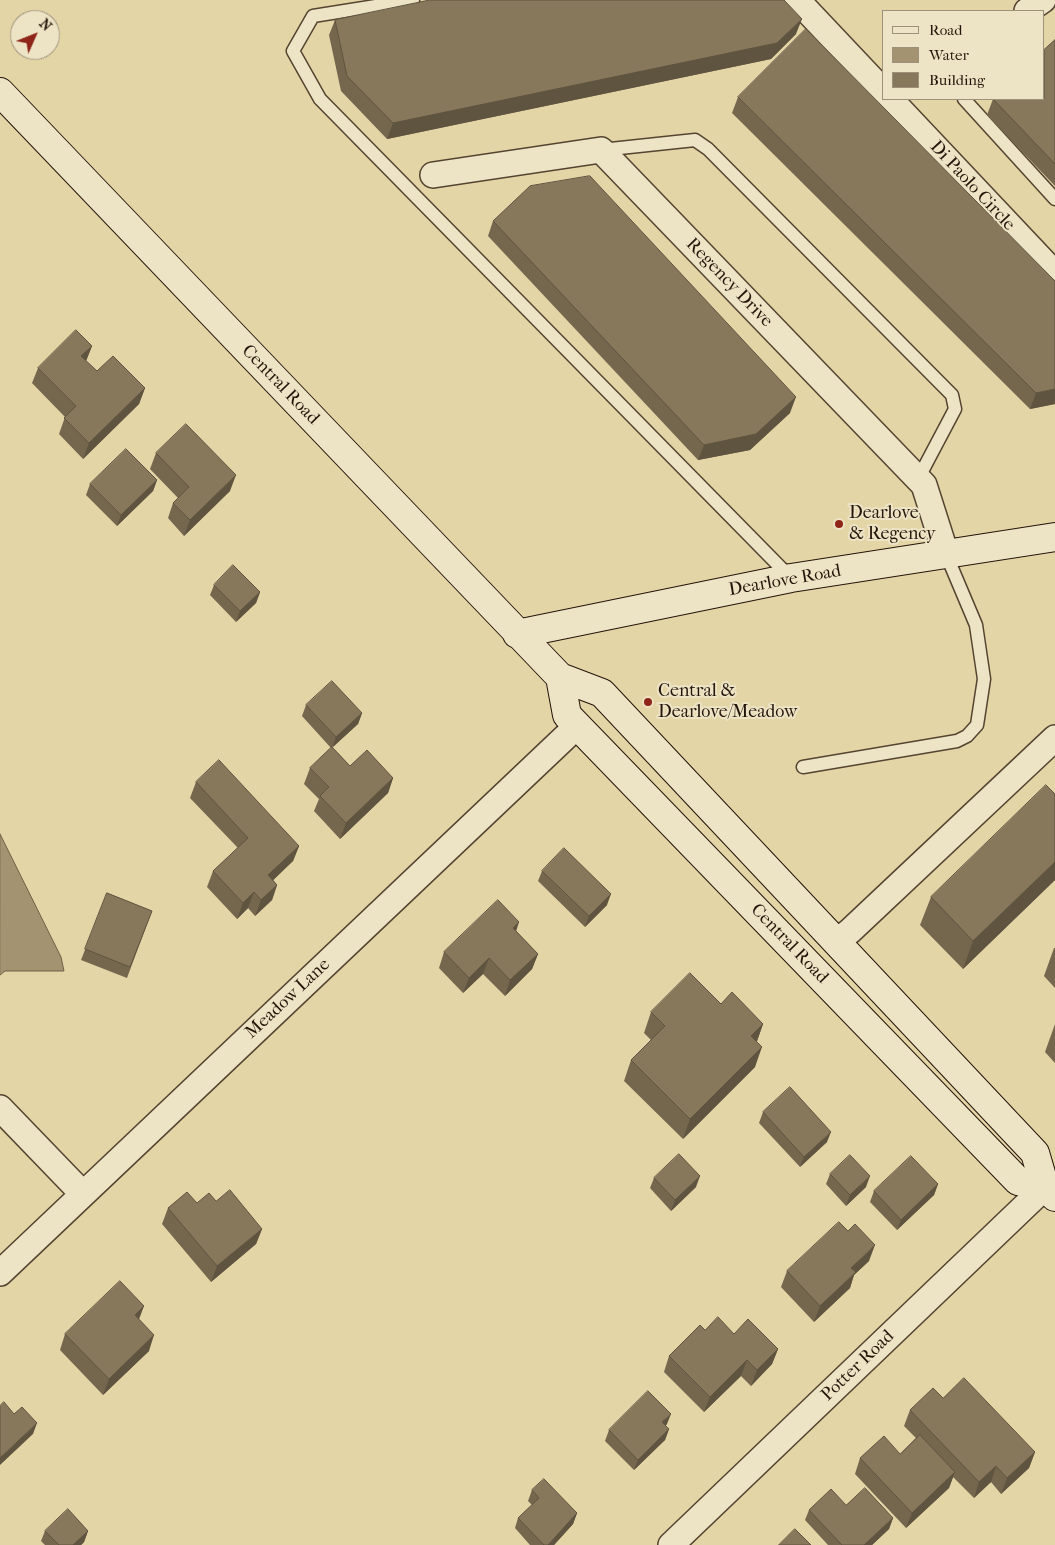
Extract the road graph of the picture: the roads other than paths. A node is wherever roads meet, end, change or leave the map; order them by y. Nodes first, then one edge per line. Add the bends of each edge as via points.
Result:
1 (413, 0) edge
2 (796, 0) edge
3 (1043, 0) edge
4 (1028, 10) edge
5 (882, 90) edge
6 (0, 92) edge
7 (891, 100) edge
8 (965, 100) edge
9 (601, 150) junction
10 (433, 175) dead end
11 (1055, 199) edge
12 (1055, 274) edge
13 (918, 478) junction
14 (1055, 537) edge
15 (946, 554) junction
16 (791, 578) junction
17 (517, 634) junction
18 (560, 677) junction
19 (577, 726) junction
20 (1055, 738) edge
21 (803, 767) dead end
22 (836, 942) junction
23 (0, 1108) edge
24 (1050, 1192) edge
25 (82, 1193) junction
26 (0, 1273) edge
27 (671, 1545) edge

1 - 16 lane via 313,16 293,51 320,99
2 - 5 street
3 - 4 street
6 - 17 main road, Central Road
7 - 12 street, Di Paolo Circle
8 - 11 lane
9 - 10 street
9 - 13 street, Regency Drive
9 - 13 lane via 695,140 708,149 952,395 954,409
13 - 15 street, Regency Drive via 924,485
14 - 15 main road, Dearlove Road
15 - 16 main road, Dearlove Road
15 - 21 lane via 976,625 984,678 977,725 957,740
16 - 17 main road, Dearlove Road
17 - 18 main road, Central Road
18 - 19 main road, Central Road via 567,715
18 - 22 main road, Central Road via 602,693
19 - 24 main road, Central Road via 1018,1181
19 - 25 street, Meadow Lane
20 - 22 street
22 - 24 main road, Central Road via 1035,1153
23 - 25 street
24 - 27 street, Potter Road
25 - 26 street, Meadow Lane

